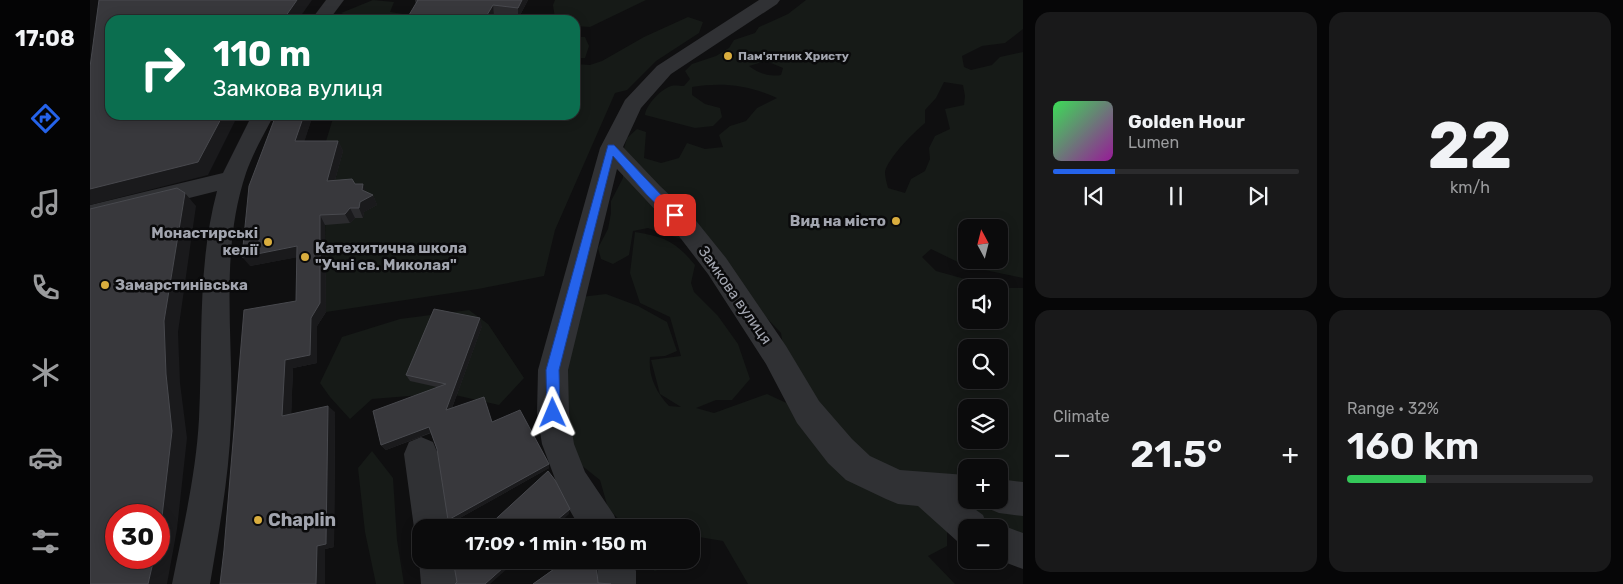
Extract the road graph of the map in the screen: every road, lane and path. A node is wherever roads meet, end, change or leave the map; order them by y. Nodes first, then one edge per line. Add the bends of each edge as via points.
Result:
1 (335, 0) edge
2 (770, 0) edge
3 (324, 15) edge
4 (261, 120) edge
5 (611, 148) junction
6 (232, 180) junction
7 (90, 214) edge
8 (421, 454) dead end
9 (925, 489) junction
10 (958, 491) edge
11 (1008, 498) edge
12 (1023, 500) edge
13 (431, 519) edge
14 (595, 519) edge
15 (960, 519) edge
16 (1008, 545) edge
17 (1023, 551) edge
18 (438, 569) edge
19 (616, 569) edge
20 (191, 584) edge
21 (440, 584) edge
22 (617, 584) edge

1 - 3 street
2 - 5 street via 664,70 632,105
4 - 6 street
5 - 9 street, Замкова вулиця via 684,224 717,266 776,355 808,412 840,451 858,468 898,487
5 - 14 street via 553,370 553,413 558,444 573,483
6 - 7 street
6 - 20 street via 219,258 212,465
8 - 13 street
9 - 10 street, Замкова вулиця
9 - 15 street
11 - 12 street
16 - 17 street
18 - 21 street
19 - 22 street

